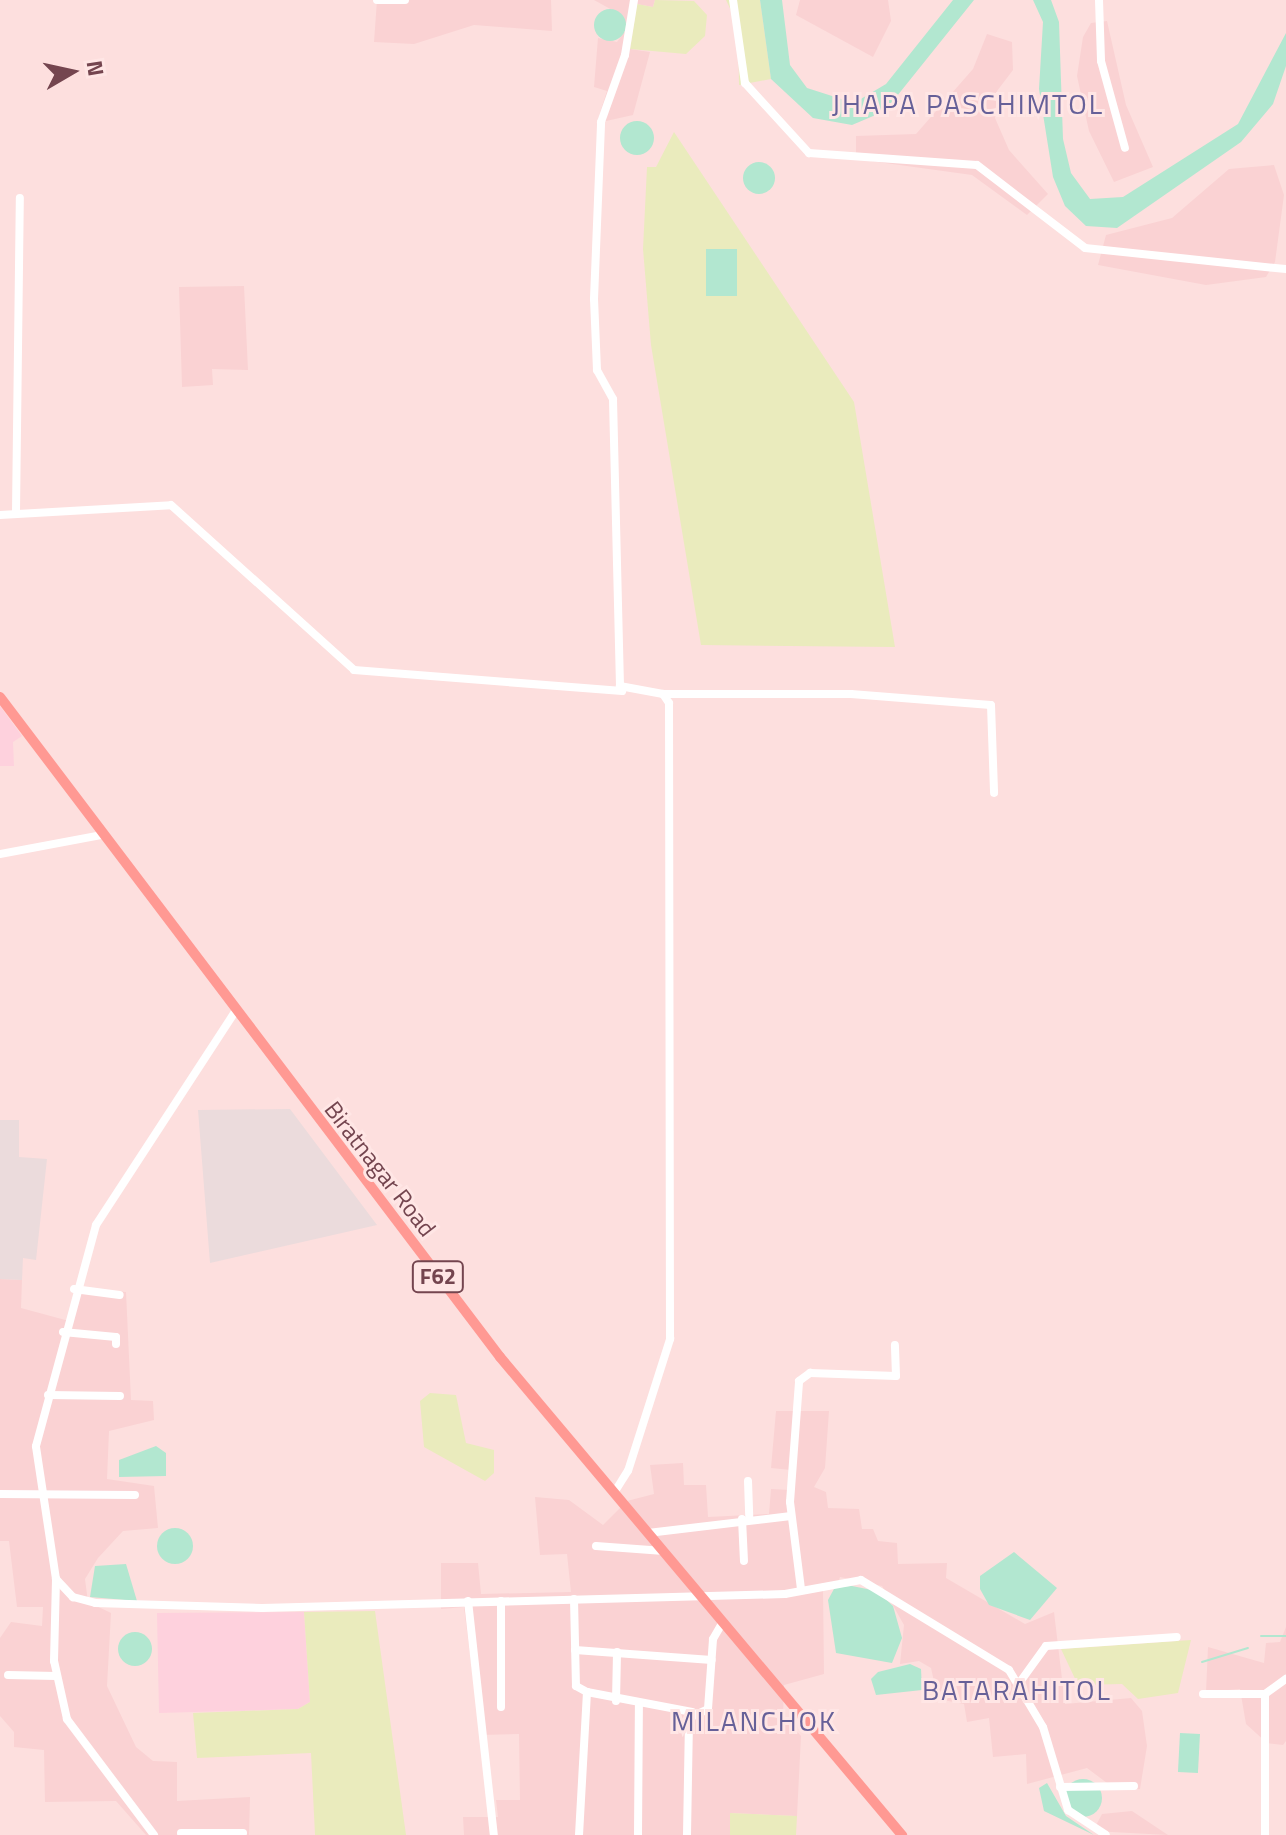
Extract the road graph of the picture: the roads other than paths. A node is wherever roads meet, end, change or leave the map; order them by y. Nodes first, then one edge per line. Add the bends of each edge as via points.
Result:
1 (377, 0) edge
2 (405, 0) edge
3 (634, 0) edge
4 (733, 0) edge
5 (1099, 0) edge
6 (1125, 148) dead end
7 (20, 198) dead end
8 (1286, 269) edge
9 (16, 512) junction
10 (0, 515) edge
11 (622, 691) junction
12 (663, 694) junction
13 (0, 697) edge
14 (994, 793) dead end
15 (102, 835) junction
16 (0, 854) edge
17 (234, 1013) junction
18 (74, 1289) junction
19 (120, 1295) dead end
20 (63, 1332) junction
21 (116, 1344) dead end
22 (895, 1345) dead end
23 (48, 1395) junction
24 (120, 1396) dead end
25 (748, 1481) dead end
26 (614, 1493) junction
27 (0, 1494) edge
28 (135, 1495) dead end
29 (40, 1497) junction
30 (791, 1516) junction
31 (746, 1519) junction
32 (648, 1533) junction
33 (596, 1546) dead end
34 (664, 1551) junction
35 (744, 1561) dead end
36 (56, 1579) junction
37 (801, 1589) junction
38 (700, 1595) junction
39 (52, 1596) junction
40 (73, 1597) junction
41 (574, 1599) junction
42 (468, 1601) junction
43 (501, 1601) junction
44 (723, 1622) junction
45 (1177, 1637) dead end
46 (575, 1650) junction
47 (617, 1652) junction
48 (712, 1660) junction
49 (8, 1675) dead end
50 (56, 1676) junction
51 (1286, 1679) edge
52 (1020, 1682) junction
53 (587, 1692) junction
54 (1203, 1694) dead end
55 (1265, 1694) junction
56 (616, 1701) junction
57 (639, 1706) junction
58 (501, 1707) dead end
59 (692, 1712) junction
60 (1134, 1786) dead end
61 (1060, 1787) junction
62 (181, 1833) dead end
63 (243, 1833) dead end
64 (219, 1834) edge
65 (154, 1835) edge
66 (494, 1835) edge
67 (579, 1835) edge
68 (638, 1835) edge
69 (687, 1835) edge
70 (902, 1835) edge
71 (1106, 1835) edge
72 (1265, 1835) edge

1 - 2 street
3 - 11 street via 625,55 601,122 594,299 597,370 613,399
4 - 8 street via 745,83 809,153 977,165 1085,248
5 - 6 street via 1101,61
7 - 9 street
9 - 10 street
9 - 11 street via 171,505 364,674
11 - 12 street
12 - 14 street via 851,694 991,705
12 - 26 street via 669,703 673,988 670,1339 628,1471
13 - 15 main road, Biratnagar Road / F62
15 - 16 street
15 - 17 main road, Biratnagar Road / F62
17 - 18 street via 104,1209
17 - 26 main road, Biratnagar Road / F62
18 - 19 street
18 - 20 street
20 - 21 street via 116,1337
20 - 23 street
22 - 30 street via 896,1376 810,1373 799,1381
23 - 24 street
23 - 29 street via 36,1446
25 - 31 street
26 - 32 main road, Biratnagar Road / F62
27 - 29 street
28 - 29 street
29 - 36 street
30 - 31 street
30 - 37 street
31 - 32 street
31 - 35 street
32 - 34 main road, Biratnagar Road / F62
33 - 34 street
34 - 38 main road, Biratnagar Road / F62
36 - 39 street
36 - 40 street
37 - 38 street
37 - 52 street via 868,1583 930,1628 998,1660
38 - 41 street
38 - 44 main road, Biratnagar Road / F62
39 - 40 street
39 - 50 street
40 - 42 street via 191,1608
41 - 43 street
41 - 46 street
42 - 43 street
42 - 66 street
43 - 58 street
44 - 48 street
44 - 70 main road, Biratnagar Road / F62
45 - 52 street via 1046,1646
46 - 47 street
46 - 53 street via 576,1686
47 - 48 street
47 - 56 street
48 - 59 street via 708,1709
49 - 50 street
50 - 65 street via 81,1745
51 - 55 street
52 - 61 street
53 - 56 street
53 - 67 street
54 - 55 street
55 - 72 street
56 - 57 street
57 - 59 street
57 - 68 street
59 - 69 street
60 - 61 street
61 - 71 street via 1072,1816
62 - 64 street
63 - 64 street

